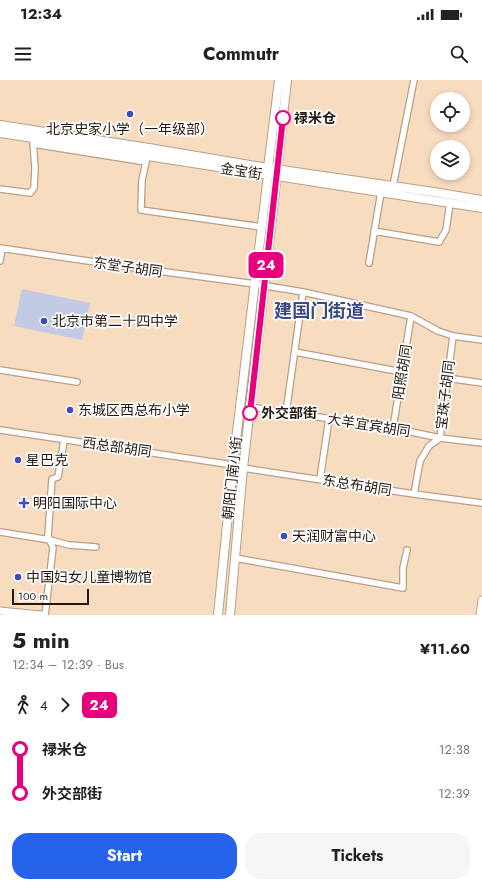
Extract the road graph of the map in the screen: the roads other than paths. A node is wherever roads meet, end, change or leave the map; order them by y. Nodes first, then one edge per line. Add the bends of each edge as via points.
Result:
1 (279, 80) edge
2 (287, 80) edge
3 (414, 80) edge
4 (0, 125) edge
5 (0, 133) edge
6 (33, 138) junction
7 (147, 155) junction
8 (272, 172) junction
9 (393, 186) junction
10 (0, 189) edge
11 (381, 192) junction
12 (482, 200) edge
13 (450, 203) junction
14 (482, 208) edge
15 (262, 227) junction
16 (374, 231) junction
17 (1, 248) edge
18 (0, 261) edge
19 (368, 263) dead end
20 (255, 284) junction
21 (264, 286) junction
22 (303, 292) junction
23 (411, 316) junction
24 (453, 336) junction
25 (482, 340) edge
26 (295, 352) junction
27 (0, 370) edge
28 (402, 372) junction
29 (447, 378) junction
30 (77, 382) dead end
31 (482, 383) edge
32 (251, 407) junction
33 (286, 413) junction
34 (329, 419) junction
35 (393, 428) junction
36 (0, 430) edge
37 (440, 438) junction
38 (64, 440) junction
39 (482, 443) edge
40 (233, 465) junction
41 (243, 468) junction
42 (320, 479) junction
43 (414, 494) junction
44 (482, 503) edge
45 (0, 532) edge
46 (50, 540) junction
47 (96, 547) dead end
48 (407, 550) dead end
49 (235, 558) junction
50 (482, 600) edge
51 (0, 611) edge
52 (41, 615) edge
53 (45, 615) edge
54 (218, 615) edge
55 (230, 615) edge
56 (480, 615) edge

1 - 8 main road, 朝阳门南小街
2 - 8 main road, 朝阳门南小街
3 - 9 street
4 - 6 main road, 金宝街
5 - 6 main road, 金宝街
6 - 7 main road, 金宝街
6 - 7 street
6 - 10 street via 34,188 30,193
7 - 8 main road, 金宝街
7 - 15 street via 142,180 141,210
8 - 9 main road, 金宝街
8 - 11 main road, 金宝街
8 - 15 main road, 朝阳门南小街
8 - 21 main road, 朝阳门南小街 via 271,227
9 - 12 main road, 金宝街
11 - 13 main road, 金宝街
11 - 16 street
13 - 14 main road, 金宝街
13 - 16 street via 446,230 439,242
15 - 20 main road, 朝阳门南小街
16 - 19 street
17 - 18 street
17 - 20 street, 东堂子胡同
20 - 21 street, 东堂子胡同
20 - 40 main road, 朝阳门南小街
21 - 22 street, 东堂子胡同
21 - 32 main road, 朝阳门南小街
22 - 23 street, 东堂子胡同
22 - 26 street
23 - 24 street, 东堂子胡同
23 - 28 street, 阳照胡同
24 - 25 street, 东堂子胡同
24 - 29 street, 宝珠子胡同
26 - 28 street
26 - 33 street
27 - 30 street
28 - 35 street, 阳照胡同
29 - 31 street
29 - 37 street, 宝珠子胡同
32 - 33 street, 大羊宜宾胡同
32 - 41 main road, 朝阳门南小街
33 - 34 street, 大羊宜宾胡同
34 - 35 street, 大羊宜宾胡同
34 - 42 street
35 - 37 street, 大羊宜宾胡同
36 - 38 street, 西总部胡同
37 - 39 street, 大羊宜宾胡同
37 - 43 street, 宝珠子胡同 via 429,446 420,461
38 - 40 street, 西总部胡同
38 - 46 street via 58,477 52,479 48,536
40 - 41 street, 东总布胡同
40 - 54 main road, 朝阳门南小街
41 - 42 street, 东总布胡同
41 - 49 main road, 朝阳门南小街
42 - 43 street, 东总布胡同
43 - 44 street, 东总布胡同
45 - 46 street
46 - 47 street via 69,545
46 - 53 street via 52,548
48 - 49 street via 403,568 403,588
49 - 55 main road, 朝阳门南小街
50 - 56 street
51 - 52 street

